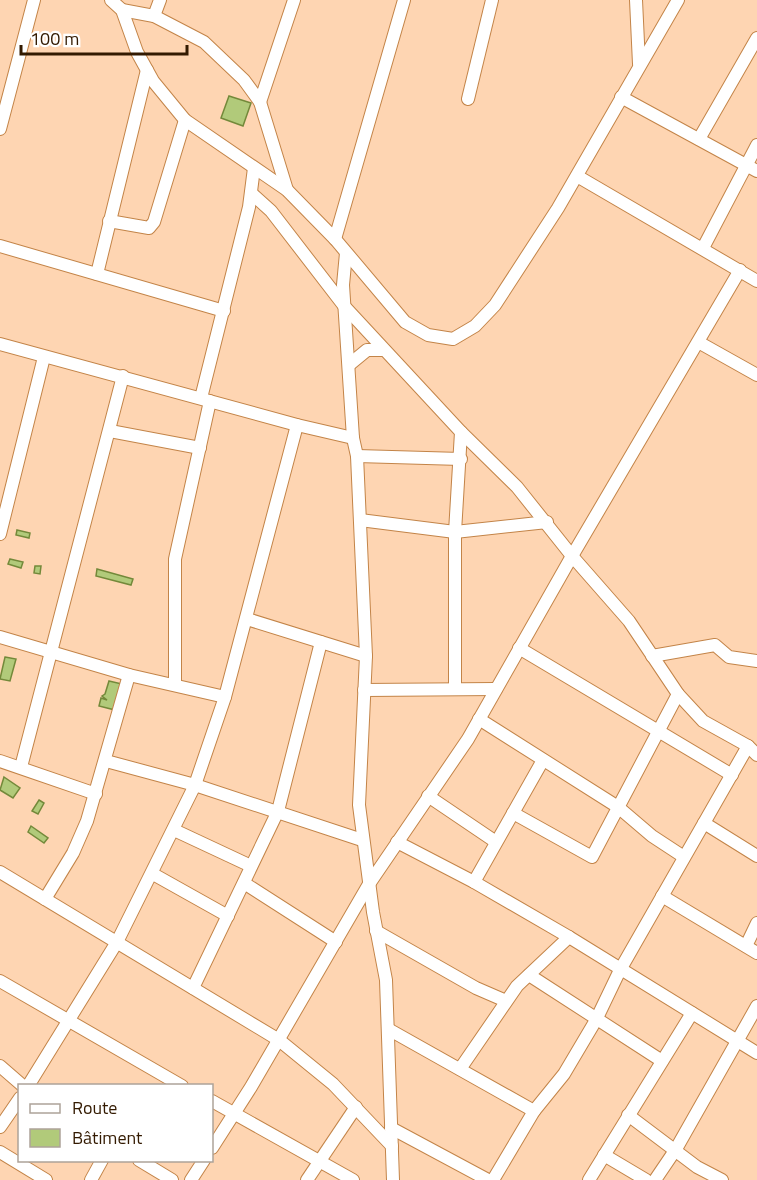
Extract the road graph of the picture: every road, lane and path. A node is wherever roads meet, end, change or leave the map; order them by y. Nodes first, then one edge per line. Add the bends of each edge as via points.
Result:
1 (34, 0) edge
2 (111, 0) edge
3 (160, 0) edge
4 (294, 0) edge
5 (404, 0) edge
6 (492, 0) edge
7 (636, 0) edge
8 (678, 0) edge
9 (122, 9) junction
10 (154, 16) junction
11 (757, 38) edge
12 (639, 66) junction
13 (147, 70) junction
14 (621, 97) junction
15 (468, 99) dead end
16 (260, 102) junction
17 (185, 120) junction
18 (0, 129) edge
19 (699, 139) junction
20 (757, 146) edge
21 (255, 168) junction
22 (752, 168) edge
23 (577, 176) junction
24 (287, 190) junction
25 (251, 193) junction
26 (109, 221) junction
27 (335, 239) junction
28 (0, 246) edge
29 (703, 249) junction
30 (346, 253) junction
31 (740, 270) junction
32 (97, 274) junction
33 (757, 280) edge
34 (345, 307) junction
35 (224, 311) junction
36 (700, 343) junction
37 (0, 344) edge
38 (384, 350) junction
39 (44, 357) junction
40 (350, 364) junction
41 (757, 375) edge
42 (123, 376) junction
43 (205, 399) junction
44 (297, 425) junction
45 (110, 431) junction
46 (461, 432) junction
47 (353, 438) junction
48 (200, 448) junction
49 (357, 456) junction
50 (461, 459) junction
51 (360, 520) junction
52 (547, 522) junction
53 (455, 532) junction
54 (0, 534) edge
55 (572, 556) junction
56 (247, 619) junction
57 (0, 637) edge
58 (321, 642) junction
59 (519, 648) junction
60 (52, 653) junction
61 (366, 656) junction
62 (652, 656) junction
63 (757, 660) edge
64 (129, 675) junction
65 (175, 684) junction
66 (455, 687) junction
67 (496, 689) junction
68 (364, 690) junction
69 (678, 694) junction
70 (225, 697) junction
71 (479, 720) junction
72 (658, 731) junction
73 (753, 751) edge
74 (0, 760) edge
75 (543, 760) junction
76 (106, 761) junction
77 (21, 767) junction
78 (732, 775) junction
79 (195, 785) junction
80 (96, 794) junction
81 (428, 796) junction
82 (618, 807) junction
83 (278, 812) junction
84 (513, 813) junction
85 (704, 823) junction
86 (174, 830) junction
87 (362, 840) junction
88 (397, 842) junction
89 (496, 842) junction
90 (757, 856) edge
91 (684, 857) junction
92 (251, 866) junction
93 (0, 872) edge
94 (153, 874) junction
95 (474, 882) junction
96 (244, 883) junction
97 (369, 884) junction
98 (662, 896) junction
99 (45, 899) junction
100 (228, 916) junction
101 (757, 923) edge
102 (376, 931) junction
103 (569, 937) junction
104 (117, 942) junction
105 (336, 942) junction
106 (746, 946) junction
107 (757, 953) edge
108 (620, 970) junction
109 (529, 975) junction
110 (0, 981) edge
111 (193, 988) junction
112 (506, 1000) junction
113 (757, 1006) edge
114 (692, 1013) junction
115 (68, 1020) junction
116 (596, 1020) junction
117 (388, 1029) junction
118 (279, 1040) junction
119 (737, 1040) junction
120 (757, 1053) edge
121 (662, 1061) junction
122 (0, 1066) edge
123 (460, 1069) junction
124 (20, 1084) edge
125 (29, 1084) edge
126 (179, 1084) edge
127 (18, 1101) edge
128 (213, 1102) edge
129 (356, 1107) junction
130 (534, 1111) junction
131 (235, 1113) junction
132 (628, 1115) junction
133 (0, 1127) edge
134 (391, 1128) junction
135 (213, 1146) edge
136 (392, 1146) junction
137 (676, 1149) junction
138 (0, 1152) edge
139 (604, 1155) junction
140 (320, 1161) junction
141 (101, 1162) edge
142 (141, 1162) edge
143 (203, 1162) edge
144 (46, 1180) edge
145 (91, 1180) edge
146 (172, 1180) edge
147 (191, 1180) edge
148 (307, 1180) edge
149 (353, 1180) edge
150 (393, 1180) edge
151 (488, 1180) edge
152 (493, 1180) edge
153 (589, 1180) edge
154 (646, 1180) edge
155 (655, 1180) edge
156 (722, 1180) edge

1 - 18 street
2 - 9 street
3 - 10 street
4 - 16 street
5 - 27 street
6 - 15 street
7 - 12 street
8 - 12 street
9 - 10 street
9 - 13 street
10 - 16 street via 204,42 244,80
11 - 19 street
12 - 14 street
13 - 17 street
13 - 26 street
14 - 19 street
14 - 23 street
16 - 24 street
17 - 21 street
17 - 26 street via 154,222 142,229
19 - 22 street
20 - 22 street
21 - 24 street
21 - 25 street
22 - 29 street
23 - 29 street
23 - 30 street via 495,306 475,326 453,339 428,335 405,322
24 - 27 street
25 - 34 street via 271,211
25 - 35 street
26 - 32 street
27 - 30 street
28 - 32 street
29 - 31 street
30 - 34 street
31 - 33 street
31 - 36 street
32 - 35 street
34 - 38 street
34 - 40 street
35 - 43 street
36 - 41 street
36 - 55 street
37 - 39 street
38 - 40 street via 367,350
38 - 46 street
39 - 42 street
39 - 54 street
40 - 47 street
42 - 43 street
42 - 45 street
43 - 44 street
43 - 48 street
44 - 47 street
44 - 56 street
45 - 48 street
45 - 60 street
46 - 50 street
46 - 52 street
47 - 49 street
48 - 65 street via 175,559
49 - 50 street
49 - 51 street
50 - 53 street
51 - 53 street
51 - 61 street
52 - 53 street
52 - 55 street
53 - 66 street
55 - 59 street
55 - 62 street via 629,621
56 - 58 street
56 - 70 street
57 - 60 street
58 - 61 street
58 - 83 street
59 - 67 street
59 - 72 street
60 - 64 street
60 - 77 street
61 - 68 street
62 - 63 street via 715,645 729,657
62 - 69 street
64 - 65 street
64 - 76 street
65 - 70 street
66 - 67 street
66 - 68 street
67 - 71 street
68 - 87 street via 359,805
69 - 72 street
69 - 73 street via 703,720
70 - 79 street
71 - 75 street
71 - 81 street
72 - 78 street
72 - 82 street
73 - 78 street
74 - 77 street
75 - 82 street
75 - 84 street
76 - 79 street
76 - 80 street
77 - 80 street
78 - 85 street
79 - 83 street
79 - 86 street
80 - 99 street via 73,853
81 - 88 street
81 - 89 street
82 - 84 street via 592,857
82 - 91 street
83 - 87 street
83 - 92 street
84 - 89 street
85 - 90 street
85 - 91 street
86 - 92 street
86 - 94 street
87 - 97 street
88 - 95 street
88 - 97 street
89 - 95 street
91 - 98 street
92 - 96 street
93 - 99 street
94 - 100 street
94 - 104 street
95 - 103 street
96 - 100 street
96 - 105 street
97 - 102 street
97 - 105 street
98 - 106 street
98 - 108 street
99 - 104 street
100 - 111 street
101 - 106 street
102 - 112 street via 476,988
102 - 117 street via 386,980
103 - 108 street
103 - 109 street
104 - 111 street
104 - 115 street
105 - 118 street
106 - 107 street
108 - 114 street
108 - 116 street
109 - 112 street
109 - 116 street
110 - 115 street
111 - 118 street
112 - 123 street
113 - 119 street
114 - 119 street
114 - 121 street
115 - 125 street
115 - 126 street
116 - 121 street
116 - 130 street via 564,1074
117 - 123 street
117 - 134 street
118 - 129 street
118 - 131 street
119 - 120 street
119 - 137 street
121 - 132 street
122 - 124 street
123 - 130 street
127 - 133 street
128 - 131 street
129 - 136 street
129 - 140 street
130 - 152 street
131 - 135 street
131 - 140 street
132 - 137 street
132 - 139 street
134 - 136 street
134 - 151 street
136 - 150 street
137 - 155 street
137 - 156 street via 697,1167
138 - 144 street
139 - 153 street
139 - 154 street
140 - 148 street
140 - 149 street
141 - 145 street
142 - 146 street
143 - 147 street

